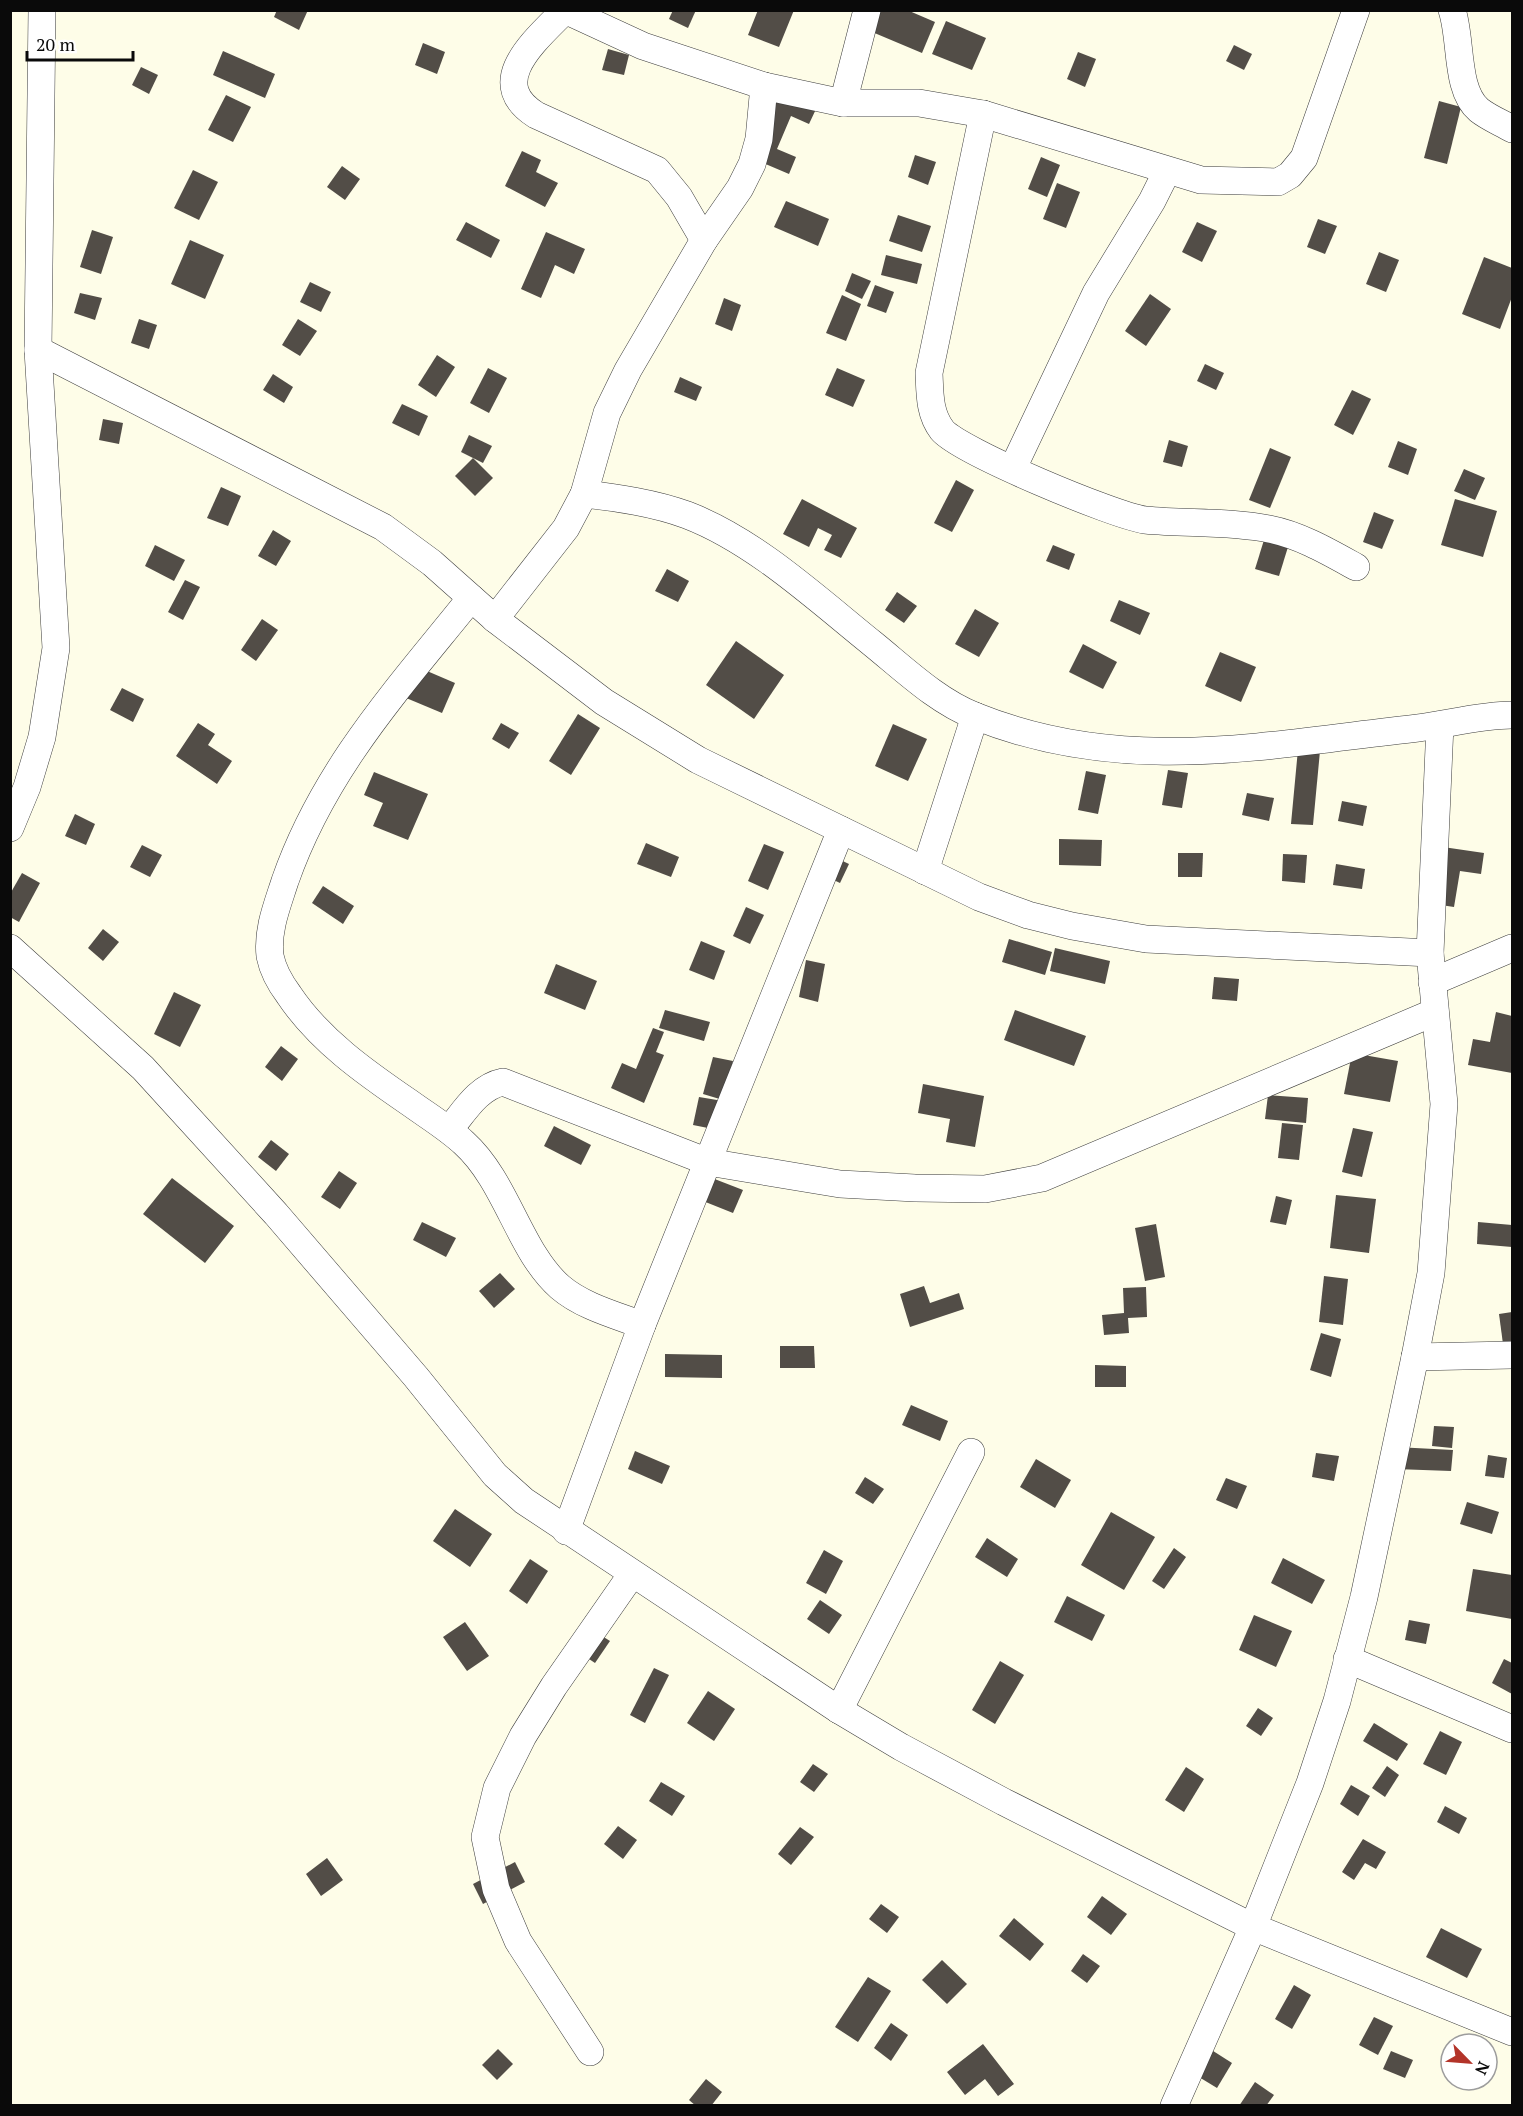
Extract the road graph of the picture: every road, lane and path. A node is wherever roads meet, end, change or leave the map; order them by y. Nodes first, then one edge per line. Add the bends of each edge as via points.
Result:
1 (42, 10) edge
2 (867, 10) edge
3 (1356, 10) edge
4 (1452, 10) edge
5 (764, 86) junction
6 (843, 103) junction
7 (983, 114) junction
8 (1512, 129) edge
9 (1167, 171) junction
10 (704, 240) junction
11 (38, 350) junction
12 (1012, 468) junction
13 (584, 494) junction
14 (1356, 567) dead end
15 (471, 598) junction
16 (495, 619) junction
17 (1512, 715) edge
18 (975, 716) junction
19 (1440, 725) junction
20 (10, 828) edge
21 (841, 830) junction
22 (925, 872) junction
23 (10, 948) edge
24 (1512, 948) edge
25 (1430, 952) junction
26 (1432, 982) junction
27 (1435, 1012) junction
28 (449, 1130) junction
29 (708, 1162) junction
30 (642, 1325) junction
31 (1512, 1355) edge
32 (1415, 1358) junction
33 (971, 1452) dead end
34 (566, 1531) junction
35 (632, 1574) junction
36 (1347, 1659) junction
37 (839, 1710) junction
38 (1512, 1729) edge
39 (1253, 1927) junction
40 (1512, 2032) edge
41 (590, 2052) dead end
42 (1174, 2106) edge

1 - 11 street
2 - 6 street
3 - 9 street via 1304,158 1290,175 1278,182 1261,183 1201,180
4 - 8 street via 1470,100 1480,111
5 - 6 street
5 - 10 street via 762,120 752,164
5 - 10 street via 643,46 565,10 524,55 517,71 512,85 523,107 657,170 679,197
6 - 7 street via 919,103
7 - 9 street
7 - 12 street via 929,373 931,410 942,430 961,444
9 - 12 street via 1096,293
10 - 13 street via 607,413
11 - 15 street via 383,527
11 - 20 street via 56,648 42,737
12 - 14 street via 1116,514 1144,520 1269,529 1323,549
13 - 16 street via 543,561
13 - 18 street via 638,501 687,515 717,529 788,576 934,694
15 - 16 street
15 - 28 street via 339,766 298,846 270,930 275,974 310,1020 372,1077
16 - 21 street via 604,702 698,760
17 - 19 street
18 - 19 street via 1076,744 1135,753 1209,752
18 - 22 street
19 - 25 street
21 - 22 street
21 - 29 street
22 - 25 street via 1029,915 1146,939
23 - 34 street via 143,1068 276,1214 495,1475
24 - 26 street
25 - 26 street
26 - 27 street
27 - 29 street via 1042,1178 985,1189 915,1188 840,1184
27 - 32 street via 1444,1104 1431,1273
28 - 29 street via 476,1096 502,1082
28 - 30 street via 466,1144 497,1185 547,1274 580,1300
29 - 30 street
30 - 34 street
31 - 32 street
32 - 36 street
33 - 37 street
34 - 35 street
35 - 37 street
35 - 41 street via 523,1736 497,1788 485,1837 496,1889 518,1941
36 - 38 street
36 - 39 street via 1310,1783
37 - 39 street via 993,1797
39 - 40 street
39 - 42 street

